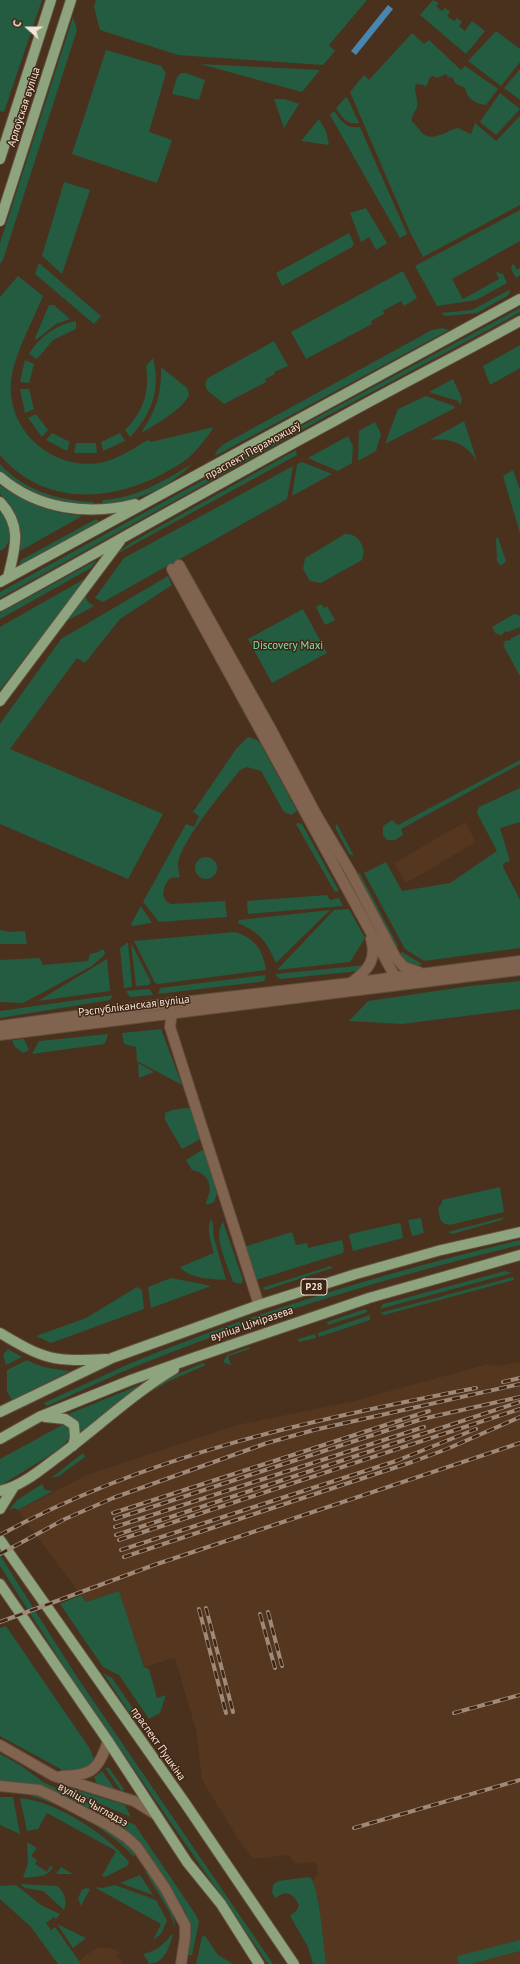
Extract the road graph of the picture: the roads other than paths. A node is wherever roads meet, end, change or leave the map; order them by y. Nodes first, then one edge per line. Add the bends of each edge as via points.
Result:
1 (51, 0) edge
2 (71, 0) edge
3 (12, 122) junction
4 (30, 128) junction
5 (0, 159) edge
6 (0, 221) edge
7 (520, 299) edge
8 (520, 321) edge
9 (0, 477) edge
10 (148, 501) junction
11 (0, 502) edge
12 (123, 538) junction
13 (4, 579) edge
14 (0, 606) edge
15 (0, 701) edge
16 (368, 930) junction
17 (520, 961) edge
18 (399, 963) junction
19 (520, 970) edge
20 (435, 972) junction
21 (399, 979) junction
22 (351, 983) junction
23 (172, 1013) junction
24 (0, 1026) edge
25 (0, 1035) edge
26 (520, 1232) edge
27 (520, 1255) edge
28 (259, 1305) junction
29 (0, 1334) edge
30 (112, 1358) junction
31 (193, 1358) junction
32 (0, 1412) edge
33 (38, 1417) junction
34 (0, 1439) edge
35 (73, 1446) junction
36 (14, 1488) junction
37 (0, 1491) edge
38 (0, 1509) edge
39 (0, 1540) edge
40 (0, 1584) edge
41 (108, 1741) junction
42 (0, 1745) edge
43 (54, 1776) junction
44 (0, 1786) edge
45 (154, 1814) junction
46 (181, 1964) edge
47 (259, 1964) edge
48 (294, 1964) edge

1 - 3 main road, Арлоўская вуліца
2 - 4 main road, Арлоўская вуліца
3 - 4 main road
3 - 5 main road, Арлоўская вуліца
4 - 6 main road, Арлоўская вуліца
7 - 10 main road, праспект Пераможцаў
8 - 12 main road, праспект Пераможцаў via 298,440
9 - 10 main road via 20,492 56,506 107,510
10 - 13 main road, праспект Пераможцаў
11 - 13 main road via 10,515 16,534 16,545
12 - 14 main road, праспект Пераможцаў
12 - 15 main road
16 - 18 street via 176,567
16 - 21 street
16 - 22 street via 374,949 373,956 369,967
17 - 20 street
18 - 20 street via 409,970
18 - 21 street
19 - 21 street
20 - 21 street
21 - 22 street
21 - 23 street, Рэспубліканская вуліца
22 - 24 street
23 - 25 street, Рэспубліканская вуліца
23 - 28 street via 170,1027
26 - 28 main road, вуліца Ціміразева / Р28 via 441,1250
27 - 31 main road, вуліца Ціміразева / Р28 via 369,1298
28 - 30 main road, вуліца Ціміразева / Р28
29 - 30 main road via 39,1356 57,1360
30 - 32 main road, вуліца Ціміразева / Р28
31 - 33 main road, вуліца Ціміразева / Р28
31 - 35 main road via 151,1383
33 - 34 main road, вуліца Ціміразева / Р28
33 - 35 main road via 55,1417 74,1425 76,1431
35 - 36 main road
36 - 37 main road
36 - 38 main road
39 - 48 main road, праспект Пушкіна
40 - 41 main road
41 - 43 street via 99,1764 89,1773
41 - 45 main road
42 - 43 street
43 - 45 street via 134,1801
44 - 46 street, вуліца Чыгладзэ via 39,1790 108,1825 138,1847 185,1925
45 - 47 main road via 187,1862 221,1904

